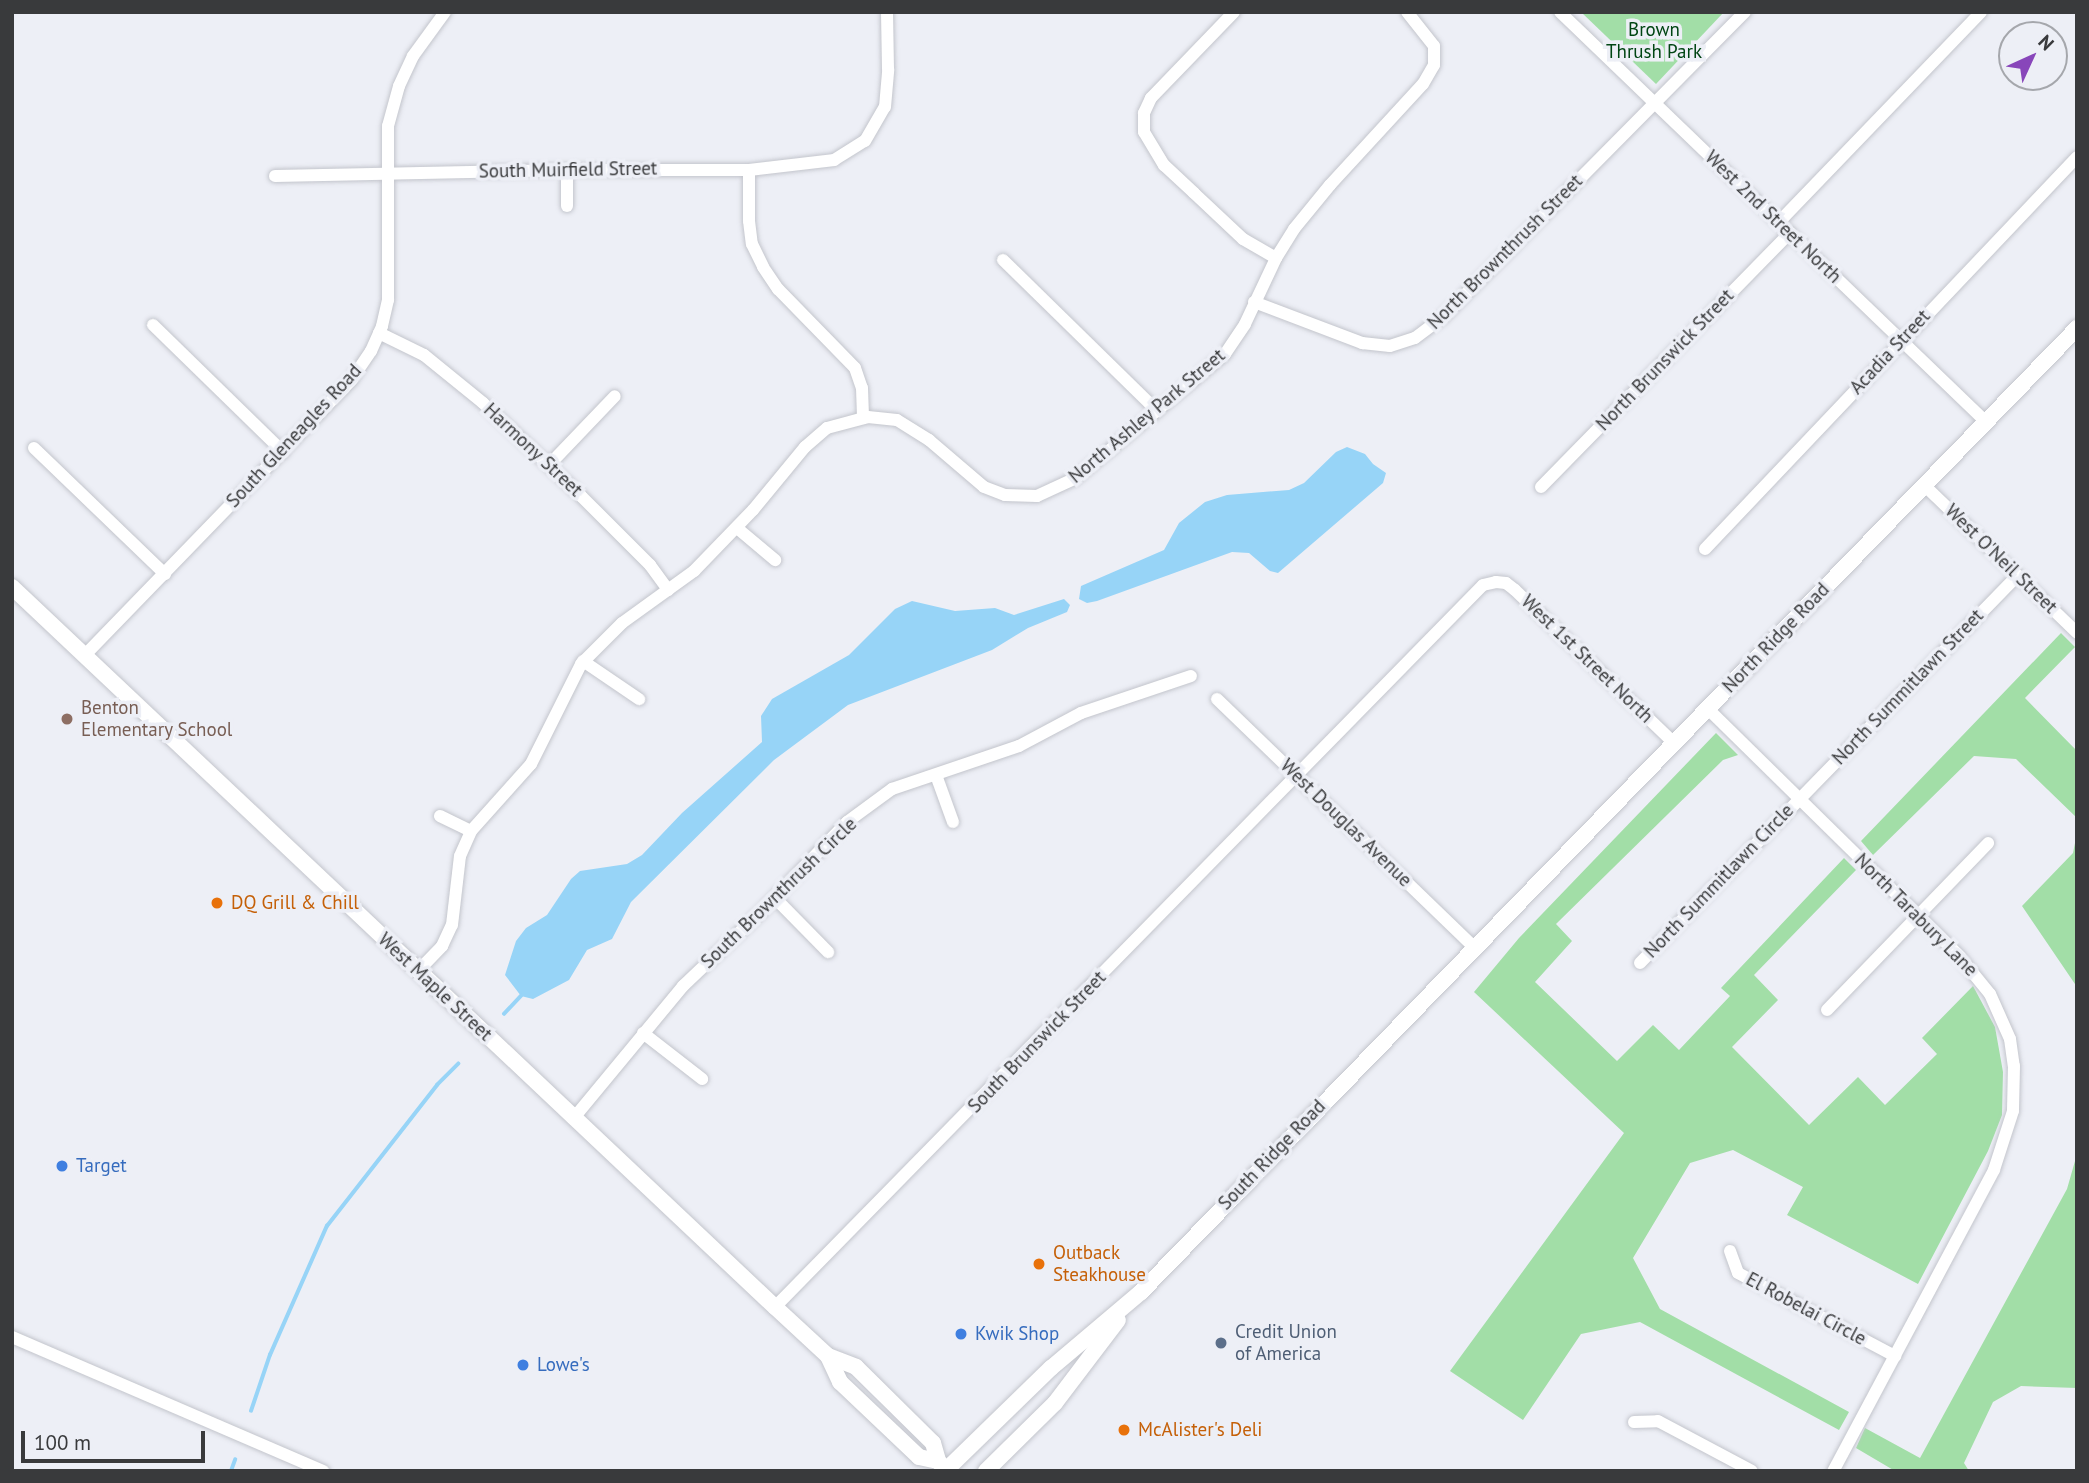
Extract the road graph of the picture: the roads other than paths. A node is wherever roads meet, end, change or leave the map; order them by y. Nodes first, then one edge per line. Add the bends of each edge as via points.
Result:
1 (445, 12) edge
2 (887, 12) edge
3 (1234, 12) edge
4 (1408, 12) edge
5 (1560, 12) edge
6 (1745, 12) edge
7 (1981, 12) edge
8 (1656, 104) junction
9 (2077, 157) edge
10 (567, 170) junction
11 (749, 170) junction
12 (387, 172) junction
13 (275, 176) dead end
14 (567, 206) dead end
15 (1779, 222) junction
16 (1790, 233) junction
17 (1276, 258) junction
18 (1003, 260) dead end
19 (1254, 302) junction
20 (153, 325) dead end
21 (2077, 328) edge
22 (379, 333) junction
23 (1901, 340) junction
24 (615, 396) dead end
25 (1157, 411) junction
26 (863, 418) junction
27 (1986, 422) junction
28 (34, 448) dead end
29 (283, 452) junction
30 (549, 466) junction
31 (1924, 485) junction
32 (1541, 487) dead end
33 (737, 527) junction
34 (1705, 549) dead end
35 (775, 560) dead end
36 (164, 574) junction
37 (2018, 576) junction
38 (12, 587) edge
39 (668, 590) junction
40 (2077, 633) edge
41 (85, 656) junction
42 (583, 661) junction
43 (1191, 676) dead end
44 (639, 699) dead end
45 (1217, 699) dead end
46 (1707, 709) junction
47 (1674, 743) junction
48 (936, 775) junction
49 (1296, 775) junction
50 (1799, 799) junction
51 (440, 816) dead end
52 (953, 822) dead end
53 (471, 831) junction
54 (1988, 843) dead end
55 (775, 898) junction
56 (1918, 915) junction
57 (1474, 947) junction
58 (828, 952) dead end
59 (1640, 963) dead end
60 (418, 971) junction
61 (1827, 1010) dead end
62 (643, 1032) junction
63 (702, 1079) dead end
64 (573, 1119) junction
65 (1730, 1251) dead end
66 (1138, 1295) junction
67 (775, 1307) junction
68 (12, 1337) edge
69 (1895, 1356) junction
70 (1634, 1422) dead end
71 (944, 1468) edge
72 (323, 1471) edge
73 (986, 1471) edge
74 (1752, 1471) edge
75 (1833, 1471) edge

1 - 12 street, South Gleneagles Road via 413,56 399,86 388,126
2 - 11 street, South Muirfield Street via 884,107 865,141 834,160
3 - 17 street via 1151,98 1143,113 1144,132 1164,165 1243,239
4 - 17 street, North Ashley Park Street via 1434,46 1434,65 1423,84 1330,185
5 - 8 street, West 2nd Street North
6 - 8 street, North Brownthrush Street
7 - 15 street
8 - 15 street, West 2nd Street North
8 - 19 street, North Brownthrush Street via 1444,316 1415,338 1390,346 1362,343
9 - 23 street, Acadia Street
10 - 11 street, South Muirfield Street
10 - 12 street, South Muirfield Street
10 - 14 street
11 - 26 street via 752,244 778,289 855,368 862,388
12 - 13 street, South Muirfield Street
12 - 22 street, South Gleneagles Road via 388,300
15 - 16 street, West 2nd Street North
16 - 23 street, West 2nd Street North
16 - 32 street, North Brunswick Street
17 - 19 street, North Ashley Park Street
18 - 25 street
19 - 25 street, North Ashley Park Street via 1225,355
20 - 29 street
21 - 27 main road, North Ridge Road
22 - 29 street, South Gleneagles Road via 352,379
22 - 30 street, Harmony Street via 452,375
23 - 27 street, West 2nd Street North
23 - 34 street, Acadia Street
24 - 30 street
25 - 26 street, North Ashley Park Street via 1076,478 1032,497 1005,495 984,486 912,427 897,420
26 - 33 street via 827,428
27 - 31 main road, North Ridge Road
28 - 36 street
29 - 36 street, South Gleneagles Road
30 - 39 street, Harmony Street via 650,565
31 - 37 street, West O'Neil Street
31 - 46 main road, North Ridge Road
33 - 35 street
33 - 39 street
36 - 41 street, South Gleneagles Road
37 - 40 street, West O'Neil Street
37 - 50 street, North Summitlawn Street
38 - 41 main road, West Maple Street
39 - 42 street via 622,623
41 - 60 main road, West Maple Street
42 - 44 street
42 - 53 street via 531,764
43 - 48 street, South Brownthrush Circle via 1081,713 1019,746
45 - 49 street, West Douglas Avenue
46 - 47 main road, North Ridge Road
46 - 50 street, North Tarabury Lane
47 - 49 street, West 1st Street North via 1527,600 1506,583 1496,582 1483,585 1467,600
47 - 57 main road, North Ridge Road
48 - 52 street
48 - 55 street, South Brownthrush Circle via 892,789 847,822
49 - 57 street, West Douglas Avenue
49 - 67 street, South Brunswick Street
50 - 56 street, North Tarabury Lane
50 - 59 street, North Summitlawn Circle
51 - 53 street
53 - 60 street via 460,856 452,925 442,946
54 - 56 street
55 - 58 street
55 - 62 street, South Brownthrush Circle via 683,986
56 - 61 street
56 - 69 street, North Tarabury Lane via 1978,978 2000,1014 2014,1066 2013,1111 1994,1170
57 - 66 main road, South Ridge Road
60 - 64 main road, West Maple Street
62 - 63 street
62 - 64 street, South Brownthrush Circle
64 - 67 main road, West Maple Street
65 - 69 street, El Robelai Circle via 1738,1273
66 - 71 main road, South Ridge Road
66 - 73 main road, South Ridge Road via 1055,1403
67 - 71 main road, West Maple Street via 828,1356 840,1382 919,1457
68 - 72 street
69 - 75 street, North Tarabury Lane
70 - 74 street via 1658,1421

